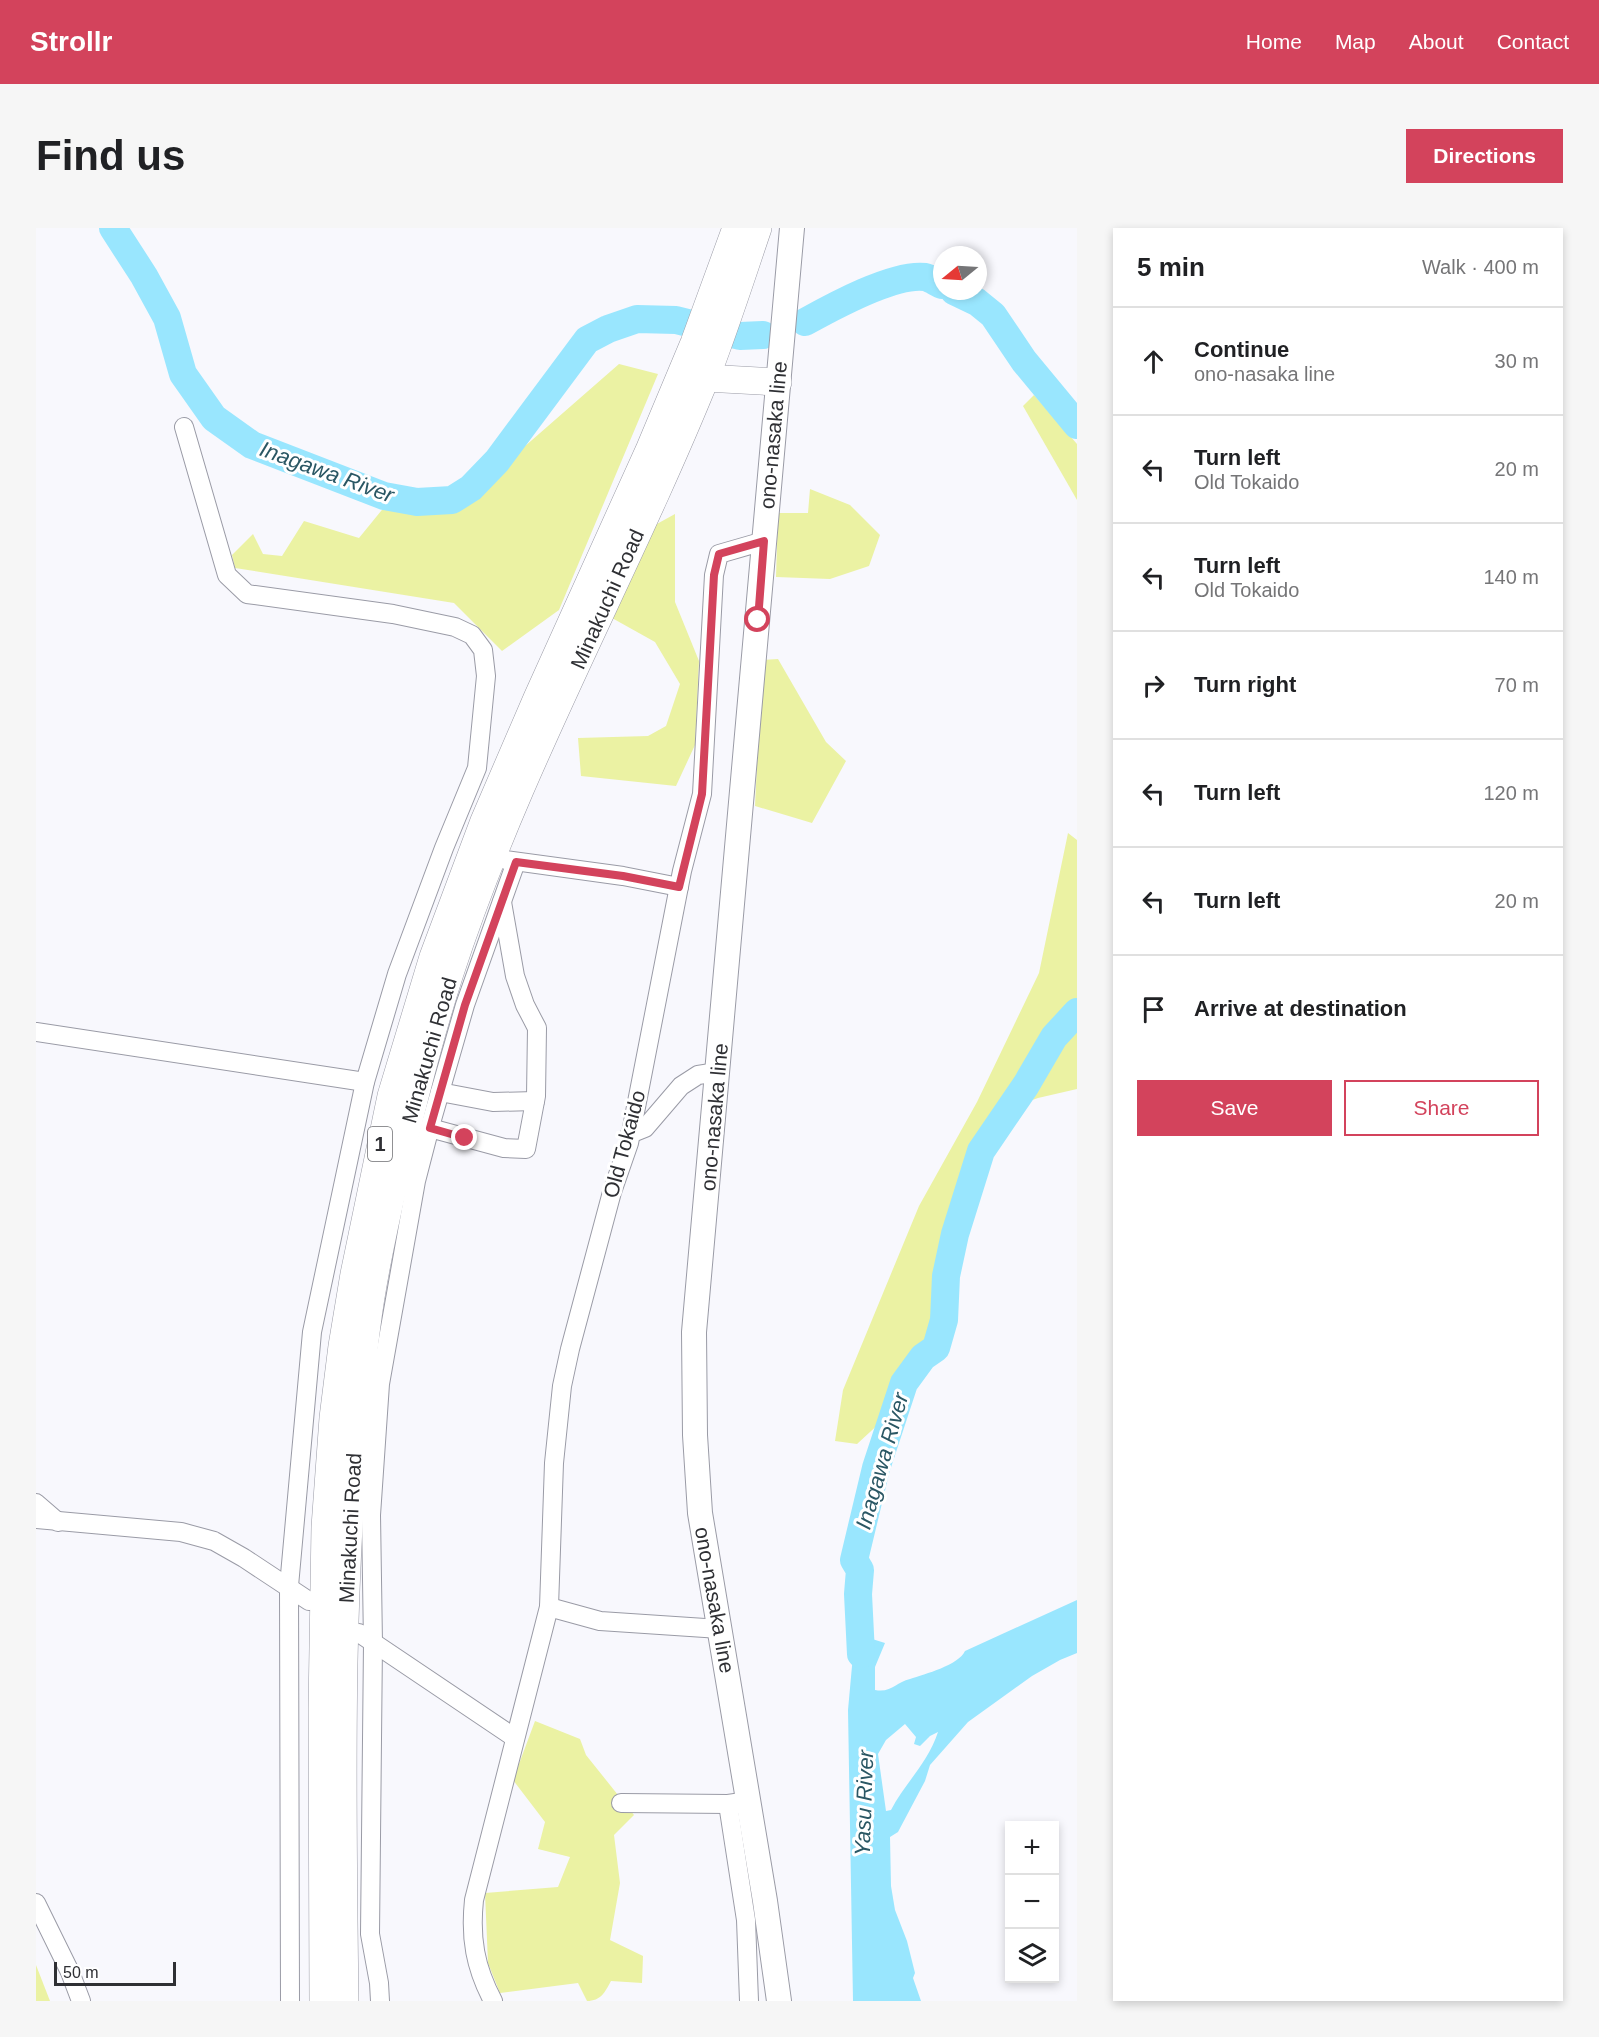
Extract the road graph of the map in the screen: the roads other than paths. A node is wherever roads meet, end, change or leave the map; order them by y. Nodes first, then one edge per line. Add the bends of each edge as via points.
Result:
1 (736, 228) edge
2 (758, 228) edge
3 (792, 228) edge
4 (718, 310) junction
5 (705, 345) junction
6 (705, 378) junction
7 (778, 382) junction
8 (184, 427) dead end
9 (764, 541) junction
10 (679, 887) junction
11 (502, 900) junction
12 (36, 1032) edge
13 (717, 1072) junction
14 (365, 1082) junction
15 (440, 1092) junction
16 (535, 1101) junction
17 (430, 1128) junction
18 (630, 1134) junction
19 (36, 1503) edge
20 (36, 1520) edge
21 (58, 1522) junction
22 (289, 1586) junction
23 (309, 1601) dead end
24 (549, 1607) junction
25 (720, 1629) junction
26 (366, 1638) junction
27 (515, 1738) junction
28 (738, 1802) junction
29 (621, 1803) dead end
30 (36, 1903) edge
31 (81, 2001) edge
32 (290, 2001) edge
33 (323, 2001) edge
34 (345, 2001) edge
35 (380, 2001) edge
36 (493, 2001) edge
37 (749, 2001) edge
38 (779, 2001) edge

1 - 4 highway, Minakuchi Road / 1
2 - 4 highway, Minakuchi Road / 1
3 - 7 main road, ono-nasaka line
4 - 5 highway, Minakuchi Road / 1
5 - 6 highway, Minakuchi Road / 1
5 - 33 highway, Minakuchi Road / 1 via 650,448 537,698 461,879 391,1096 342,1346 333,1418 325,1527 321,1730
6 - 7 highway
6 - 34 highway, Minakuchi Road / 1 via 530,767 489,868 424,1059 387,1215 368,1320 345,1575
7 - 9 main road, ono-nasaka line
8 - 14 street via 227,575 247,594 393,614 455,627 472,634 483,650 486,676 477,768 452,849 397,974
9 - 10 street, Old Tokaido via 719,554 714,575 702,794
9 - 13 main road, ono-nasaka line
10 - 11 street via 511,861
10 - 18 street, Old Tokaido
11 - 15 street
11 - 16 street via 515,976 537,1028
12 - 14 street
13 - 18 street via 698,1075 681,1086 645,1128
13 - 25 main road, ono-nasaka line via 694,1332 700,1513
14 - 22 street via 312,1332
15 - 16 street via 494,1102
15 - 17 street
16 - 17 street via 526,1149 504,1148
17 - 26 street via 416,1181 380,1384
18 - 24 street, Old Tokaido via 579,1308 562,1386 554,1463
19 - 21 street
20 - 21 street
21 - 22 street via 181,1532 214,1541
22 - 23 street
22 - 32 street
24 - 25 street via 600,1621
24 - 27 street, Old Tokaido
25 - 28 main road, ono-nasaka line
26 - 27 street
26 - 35 street via 370,1934
27 - 36 street, Old Tokaido via 471,1924 474,1954
28 - 29 street
28 - 37 street
28 - 38 main road, ono-nasaka line via 765,1900
30 - 31 street

